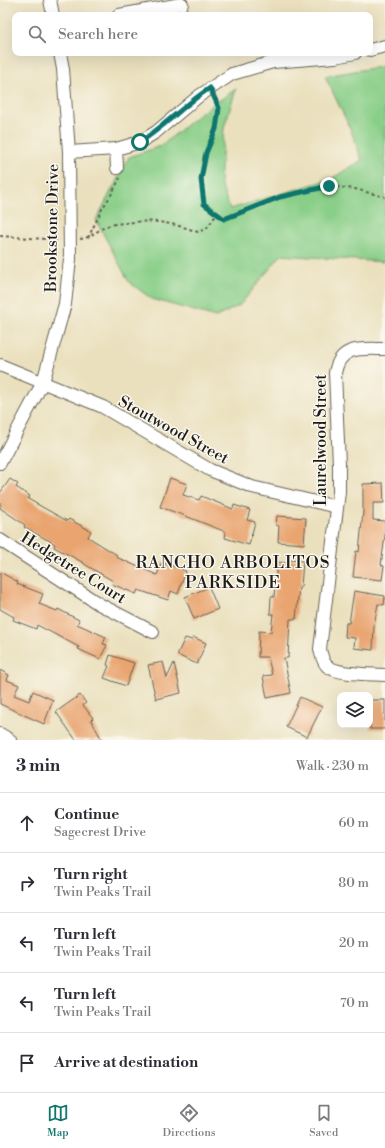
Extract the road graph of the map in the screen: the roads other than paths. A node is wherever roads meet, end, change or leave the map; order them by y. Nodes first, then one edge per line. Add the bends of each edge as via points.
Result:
1 (50, 0) edge
2 (182, 4) dead end
3 (52, 12) edge
4 (136, 12) edge
5 (385, 46) edge
6 (373, 49) edge
7 (61, 56) edge
8 (340, 56) edge
9 (116, 149) junction
10 (69, 152) junction
11 (118, 168) road end
12 (385, 349) edge
13 (0, 365) edge
14 (43, 382) junction
15 (0, 463) edge
16 (337, 507) junction
17 (0, 540) edge
18 (153, 632) dead end
19 (385, 675) edge
20 (0, 734) edge
21 (10, 740) edge

1 - 3 street
2 - 4 street
5 - 6 street
7 - 10 street, Brookstone Drive
8 - 9 street via 273,62 232,74 198,96 156,132 140,142
9 - 10 street
9 - 11 street
10 - 14 street, Brookstone Drive via 70,259 65,304
12 - 16 street, Laurelwood Street via 353,350 341,356 336,364 339,464
13 - 14 street, Stoutwood Street
14 - 15 street, Brookstone Drive
14 - 16 street, Stoutwood Street via 102,406 210,470 252,487
16 - 19 street, Laurelwood Street via 320,649 327,666 341,672
17 - 18 street, Hedgetree Court via 99,604
20 - 21 street

